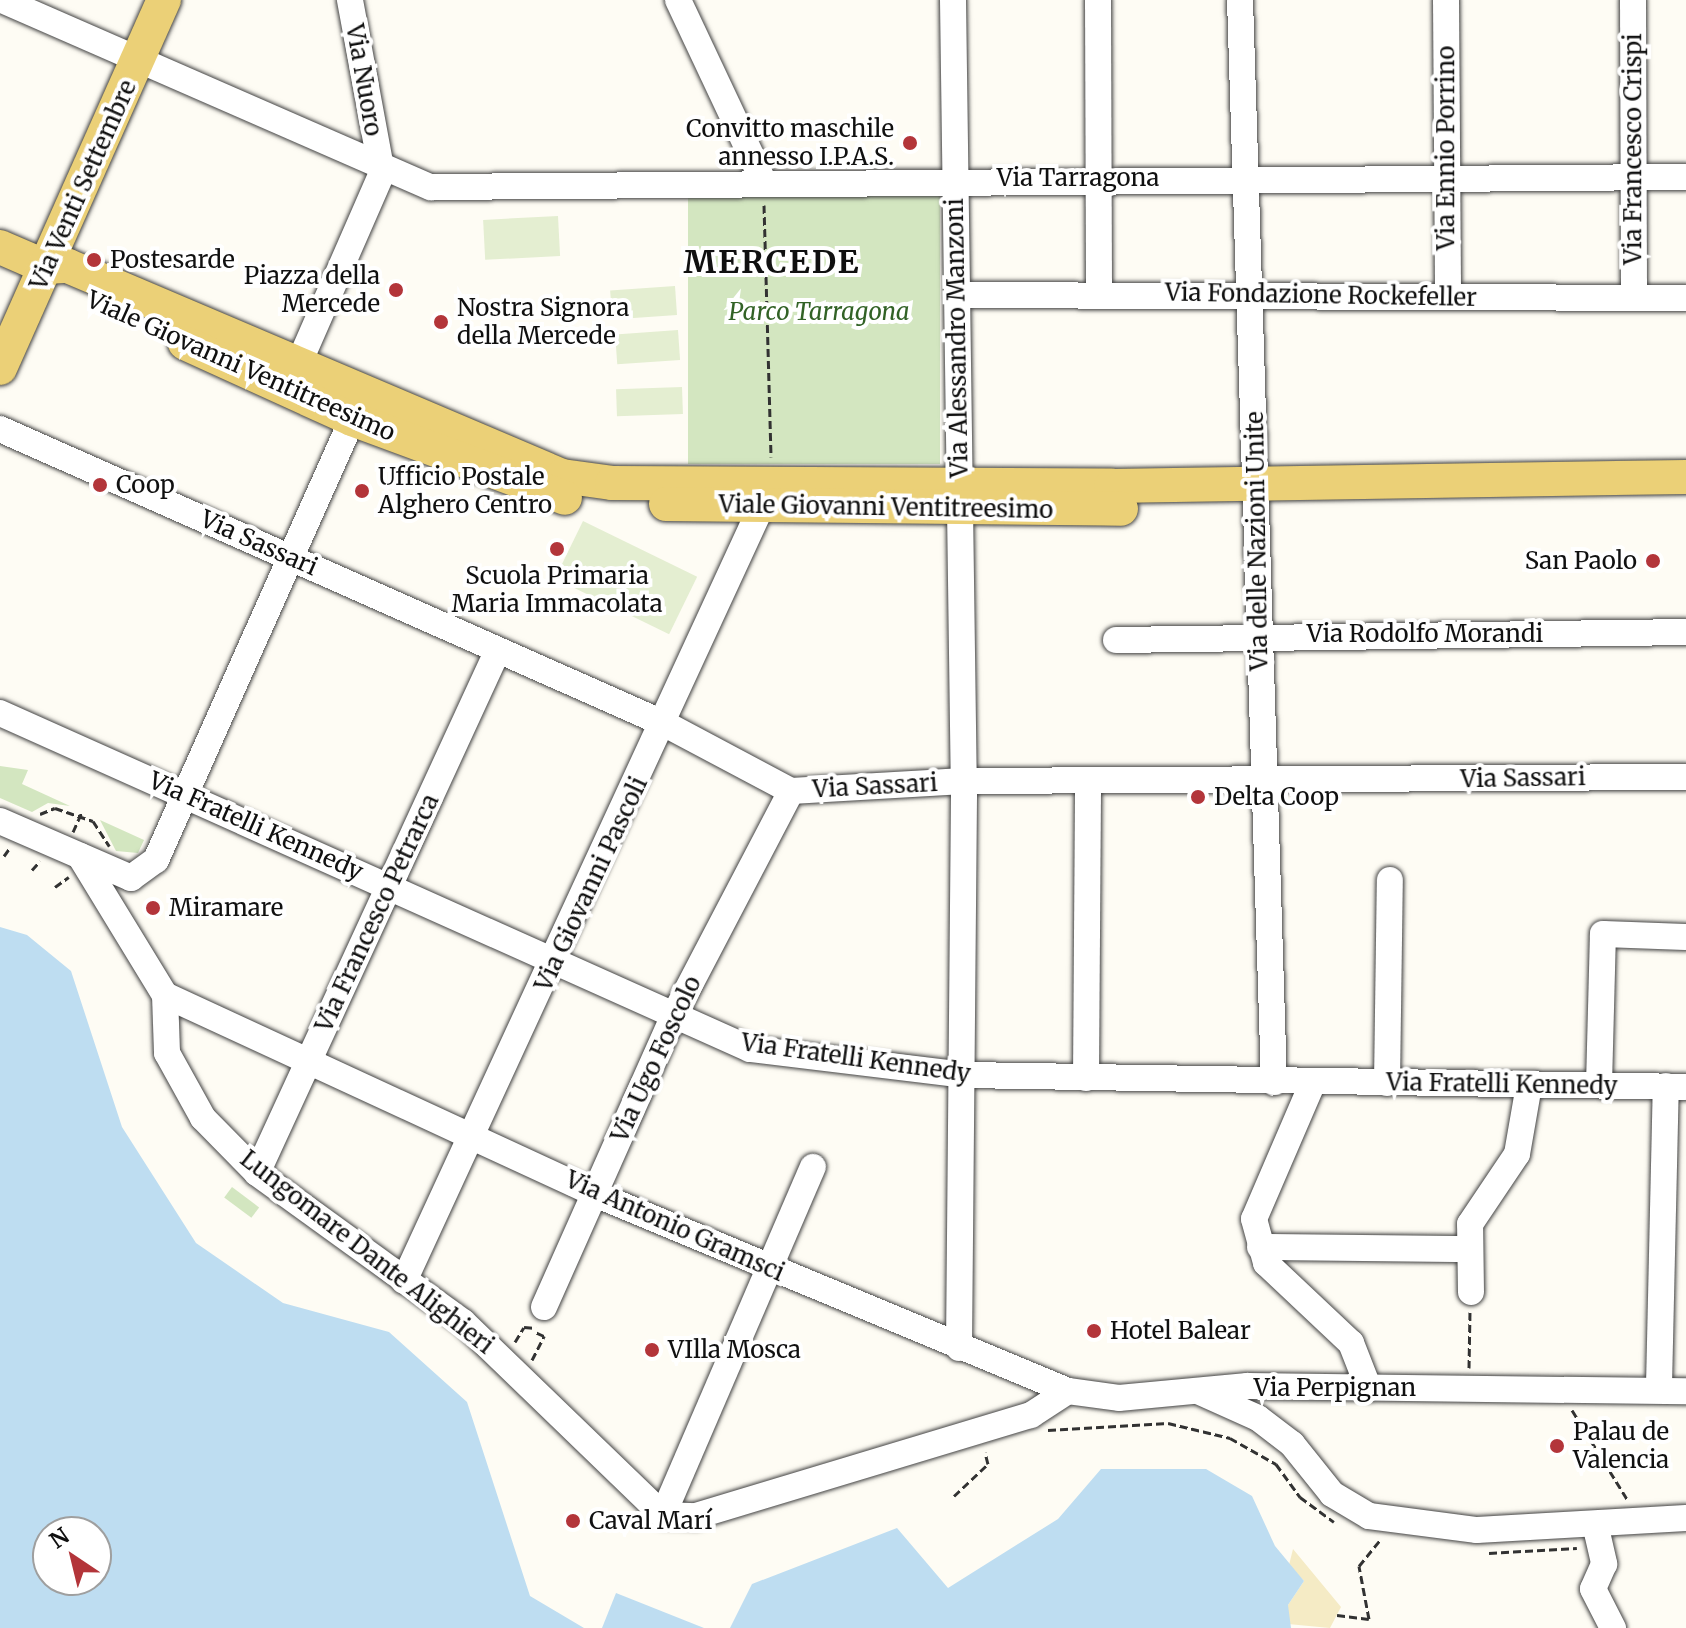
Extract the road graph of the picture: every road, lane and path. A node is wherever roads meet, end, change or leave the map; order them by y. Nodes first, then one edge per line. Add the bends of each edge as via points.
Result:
1 (2, 0) edge
2 (164, 0) edge
3 (350, 0) edge
4 (678, 0) edge
5 (953, 0) edge
6 (1098, 0) edge
7 (1240, 0) edge
8 (1446, 0) edge
9 (1633, 0) edge
10 (138, 59) junction
11 (379, 161) junction
12 (1686, 177) edge
13 (953, 178) junction
14 (1098, 178) junction
15 (1249, 178) junction
16 (1444, 178) junction
17 (1631, 178) junction
18 (763, 181) junction
19 (0, 247) edge
20 (46, 267) junction
21 (1099, 293) junction
22 (957, 295) junction
23 (1251, 295) junction
24 (1448, 296) junction
25 (1634, 298) junction
26 (1686, 298) edge
27 (0, 368) edge
28 (292, 378) junction
29 (358, 407) junction
30 (0, 429) edge
31 (1686, 477) edge
32 (1564, 490) junction
33 (1255, 491) junction
34 (961, 495) junction
35 (766, 496) junction
36 (1686, 499) edge
37 (293, 557) junction
38 (1686, 632) edge
39 (1258, 635) junction
40 (1116, 640) dead end
41 (496, 654) junction
42 (0, 713) edge
43 (665, 724) junction
44 (1686, 777) edge
45 (964, 781) junction
46 (1088, 781) junction
47 (1264, 781) junction
48 (791, 791) junction
49 (185, 796) junction
50 (81, 814) junction
51 (33, 817) dead end
52 (6, 832) edge
53 (0, 837) edge
54 (36, 853) dead end
55 (110, 853) dead end
56 (74, 855) junction
57 (42, 858) junction
58 (49, 863) dead end
59 (56, 868) dead end
60 (32, 870) dead end
61 (1390, 880) dead end
62 (390, 885) junction
63 (77, 886) dead end
64 (55, 887) dead end
65 (1686, 937) edge
66 (555, 961) junction
67 (165, 995) junction
68 (672, 1019) junction
69 (309, 1059) junction
70 (965, 1075) junction
71 (1086, 1078) junction
72 (1274, 1082) junction
73 (1313, 1082) junction
74 (1387, 1083) junction
75 (1529, 1085) junction
76 (1599, 1085) junction
77 (1676, 1086) edge
78 (476, 1134) junction
79 (813, 1167) dead end
80 (257, 1173) junction
81 (595, 1194) junction
82 (1260, 1247) junction
83 (1465, 1249) junction
84 (769, 1267) junction
85 (404, 1281) junction
86 (1471, 1292) joint
87 (544, 1307) joint
88 (534, 1332) junction
89 (959, 1348) junction
90 (505, 1359) junction
91 (523, 1378) junction
92 (1659, 1386) junction
93 (1468, 1387) junction
94 (1557, 1387) junction
95 (1369, 1389) junction
96 (1068, 1391) junction
97 (1686, 1391) edge
98 (1202, 1393) junction
99 (1033, 1432) dead end
100 (997, 1443) dead end
101 (970, 1451) dead end
102 (988, 1464) dead end
103 (954, 1496) dead end
104 (663, 1515) junction
105 (1686, 1518) edge
106 (1641, 1523) junction
107 (1338, 1525) dead end
108 (1389, 1534) junction
109 (1365, 1535) dead end
110 (1598, 1536) junction
111 (1479, 1553) dead end
112 (1337, 1615) dead end
113 (1613, 1628) edge

1 - 10 street
2 - 10 main road, Via Venti Settembre
3 - 11 street, Via Nuoro
4 - 18 street
5 - 13 street, Via Alessandro Manzoni
6 - 14 street
7 - 15 street, Via delle Nazioni Unite
8 - 16 street, Via Ennio Porrino
9 - 17 street, Via Francesco Crispi
10 - 11 street
10 - 20 main road, Via Venti Settembre
11 - 18 street, Via Tarragona via 431,187
11 - 28 street via 382,173
12 - 17 street, Via Tarragona
13 - 14 street, Via Tarragona
13 - 18 street, Via Tarragona
13 - 22 street, Via Alessandro Manzoni
14 - 15 street, Via Tarragona
14 - 21 street
15 - 16 street, Via Tarragona
15 - 23 street, Via delle Nazioni Unite
16 - 17 street, Via Tarragona
16 - 24 street, Via Ennio Porrino
17 - 25 street, Via Francesco Crispi
18 - 35 path
19 - 20 main road, Viale Giovanni Ventitreesimo
20 - 27 main road, Via Venti Settembre
20 - 28 main road, Viale Giovanni Ventitreesimo via 60,286
21 - 22 street, Via Fondazione Rockefeller
21 - 23 street, Via Fondazione Rockefeller
22 - 34 street, Via Alessandro Manzoni
23 - 24 street, Via Fondazione Rockefeller
23 - 33 street, Via delle Nazioni Unite
24 - 25 street, Via Fondazione Rockefeller
25 - 26 street, Via Fondazione Rockefeller
28 - 29 main road, Viale Giovanni Ventitreesimo
29 - 35 main road, Viale Giovanni Ventitreesimo via 559,498
29 - 37 street
30 - 37 street, Via Sassari
31 - 32 main road, Viale Giovanni Ventitreesimo
32 - 33 main road, Viale Giovanni Ventitreesimo
32 - 36 main road, Viale Giovanni Ventitreesimo
33 - 34 main road, Viale Giovanni Ventitreesimo via 1112,498
33 - 39 street, Via delle Nazioni Unite
34 - 35 main road, Viale Giovanni Ventitreesimo
34 - 45 street, Via Alessandro Manzoni
35 - 43 street, Via Giovanni Pascoli
37 - 41 street, Via Sassari
37 - 49 street
38 - 39 street, Via Rodolfo Morandi
39 - 40 street, Via Rodolfo Morandi
39 - 47 street, Via delle Nazioni Unite
41 - 43 street, Via Sassari
41 - 62 street, Via Francesco Petrarca
42 - 49 street, Via Fratelli Kennedy
43 - 48 street, Via Sassari
43 - 66 street, Via Giovanni Pascoli
44 - 47 street, Via Sassari
45 - 46 street, Via Sassari
45 - 48 street, Via Sassari
45 - 70 street, Via Alessandro Manzoni
46 - 47 street, Via Sassari
46 - 71 street
47 - 72 street, Via delle Nazioni Unite
48 - 68 street, Via Ugo Foscolo
49 - 56 street via 144,872 131,878
49 - 62 street, Via Fratelli Kennedy
50 - 51 path via 55,808
50 - 55 path via 108,837
50 - 56 path
52 - 53 path
52 - 56 street
54 - 57 path
56 - 59 path
56 - 63 path
56 - 64 path
56 - 67 street
57 - 58 path
57 - 60 path
61 - 74 street
62 - 66 street, Via Fratelli Kennedy
62 - 69 street, Via Francesco Petrarca
65 - 76 street via 1603,934
66 - 68 street, Via Fratelli Kennedy
66 - 78 street, Via Giovanni Pascoli
67 - 69 street, Via Antonio Gramsci
67 - 80 street, Lungomare Dante Alighieri via 167,1053 186,1090 203,1118
68 - 70 street, Via Fratelli Kennedy via 750,1049
68 - 81 street, Via Ugo Foscolo
69 - 78 street, Via Antonio Gramsci
69 - 80 street, Via Francesco Petrarca
70 - 71 street, Via Fratelli Kennedy
70 - 89 street, Via Alessandro Manzoni
71 - 72 street, Via Fratelli Kennedy
72 - 73 street, Via Fratelli Kennedy
73 - 74 street, Via Fratelli Kennedy
73 - 82 street via 1259,1199 1254,1219
74 - 75 street, Via Fratelli Kennedy
75 - 76 street, Via Fratelli Kennedy
75 - 83 street via 1517,1154 1470,1224
76 - 77 street, Via Fratelli Kennedy
77 - 92 street
78 - 81 street, Via Antonio Gramsci
78 - 85 street, Via Giovanni Pascoli
79 - 84 street
80 - 85 street, Lungomare Dante Alighieri
81 - 84 street, Via Antonio Gramsci
81 - 87 street, Via Ugo Foscolo
82 - 83 street
82 - 95 street via 1266,1263 1351,1343
83 - 86 street
84 - 89 street, Via Antonio Gramsci
84 - 104 street
85 - 90 street, Lungomare Dante Alighieri
86 - 93 path
87 - 88 path
88 - 90 path via 524,1327
88 - 91 path via 544,1336
89 - 96 street, Via Antonio Gramsci
90 - 91 street, Lungomare Dante Alighieri
91 - 104 street, Lungomare Dante Alighieri
92 - 94 street, Via Perpignan
92 - 97 street, Via Perpignan
93 - 94 street, Via Perpignan
93 - 95 street, Via Perpignan
94 - 106 path
95 - 98 street, Via Perpignan via 1247,1386
96 - 98 street, Via Antonio Gramsci via 1119,1398
96 - 104 street via 1031,1415 696,1516
98 - 108 street via 1292,1444 1332,1494
99 - 107 path via 1144,1422 1230,1438 1276,1464 1312,1509
100 - 101 path
102 - 103 path
105 - 106 street
106 - 110 street
108 - 109 path
108 - 110 street via 1477,1530
108 - 112 path via 1359,1566 1369,1619
110 - 111 path
110 - 113 street via 1604,1564 1593,1589

